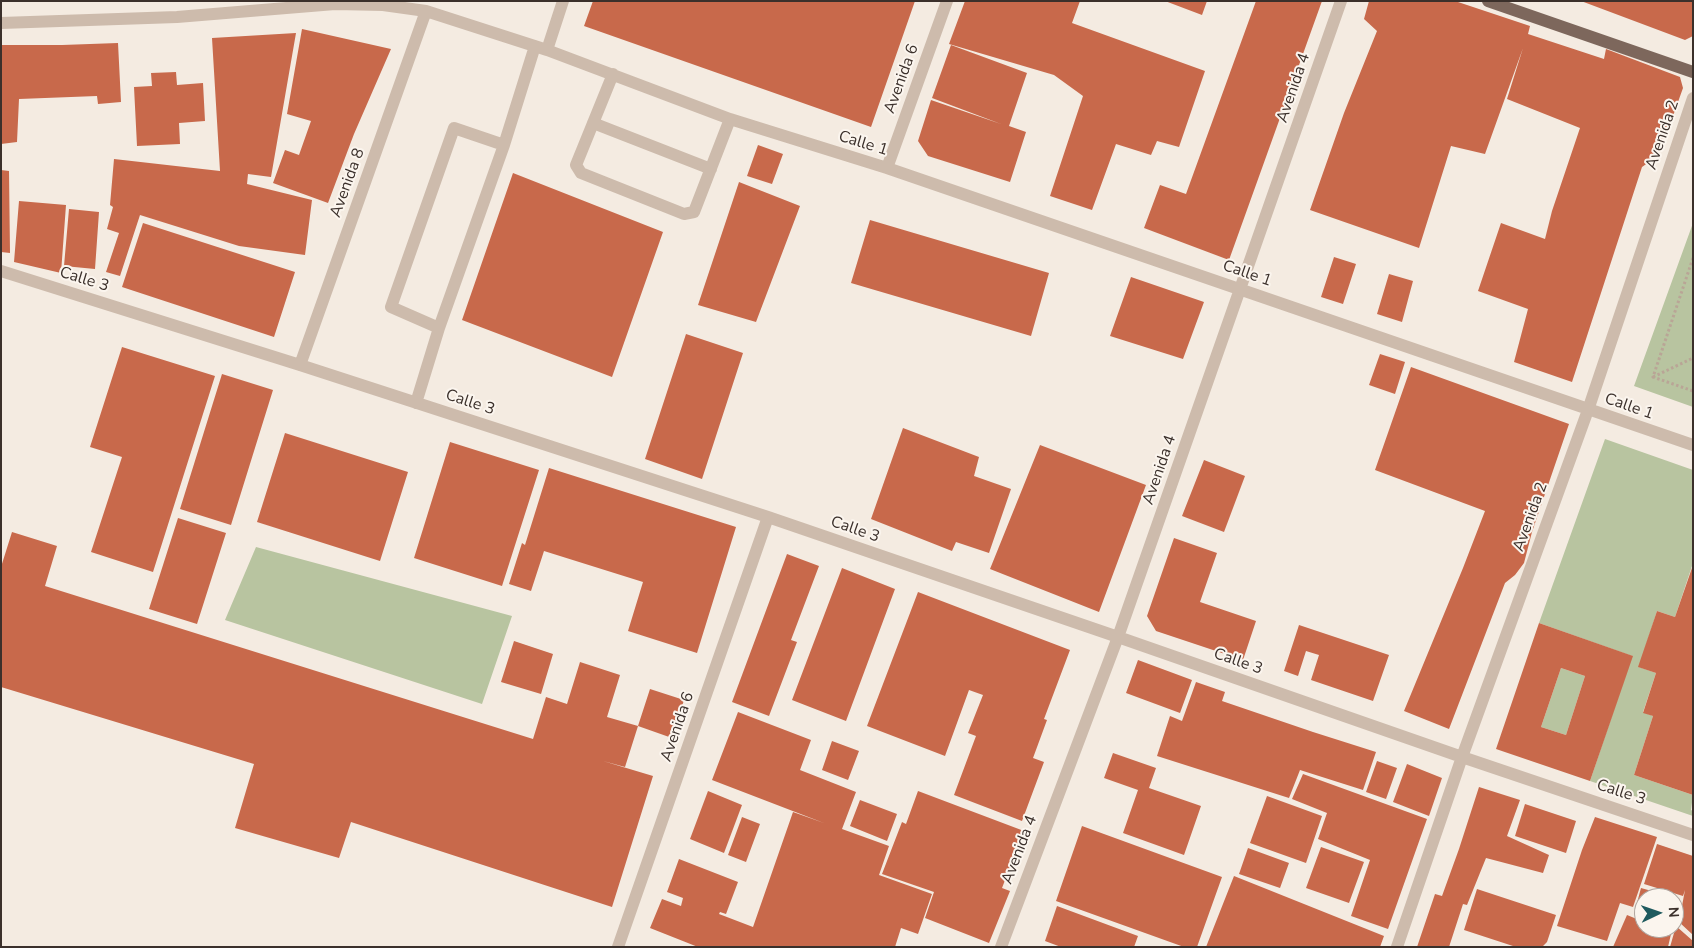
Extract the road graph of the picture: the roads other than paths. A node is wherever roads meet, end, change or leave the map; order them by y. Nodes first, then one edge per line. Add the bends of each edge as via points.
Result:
1 (563, 1) edge
2 (947, 1) edge
3 (1341, 1) edge
4 (1488, 1) edge
5 (426, 11) junction
6 (1, 23) edge
7 (541, 48) junction
8 (1693, 72) edge
9 (613, 74) junction
10 (1693, 98) edge
11 (730, 119) junction
12 (593, 123) junction
13 (504, 145) junction
14 (887, 168) junction
15 (711, 169) junction
16 (1, 271) edge
17 (1241, 289) junction
18 (439, 328) junction
19 (300, 365) junction
20 (416, 402) junction
21 (1588, 410) junction
22 (1693, 445) edge
23 (768, 518) junction
24 (1118, 637) junction
25 (1462, 757) junction
26 (1693, 835) edge
27 (618, 947) edge
28 (1001, 947) edge
29 (1397, 947) edge

1 - 7 street
2 - 14 street, Avenida 6
3 - 17 street, Avenida 4
4 - 8 main road
5 - 6 street, Calle 1 via 383,5 335,4 177,17
5 - 7 street, Calle 1
5 - 19 street, Avenida 8
7 - 9 street, Calle 1
7 - 13 street
9 - 11 street, Calle 1
9 - 12 street
10 - 21 street, Avenida 2
11 - 14 street, Calle 1
11 - 15 street
12 - 15 street
12 - 15 street via 576,165 580,173 684,214 694,212
13 - 18 street
13 - 18 street via 454,128 390,307
14 - 17 street, Calle 1
16 - 19 street, Calle 3
17 - 21 street, Calle 1
17 - 24 street, Avenida 4
18 - 20 street
19 - 20 street, Calle 3
20 - 23 street, Calle 3
21 - 22 street, Calle 1
21 - 25 street, Avenida 2
23 - 24 street, Calle 3
23 - 27 street, Avenida 6
24 - 25 street, Calle 3
24 - 28 street, Avenida 4
25 - 26 street, Calle 3
25 - 29 street, Avenida 2

